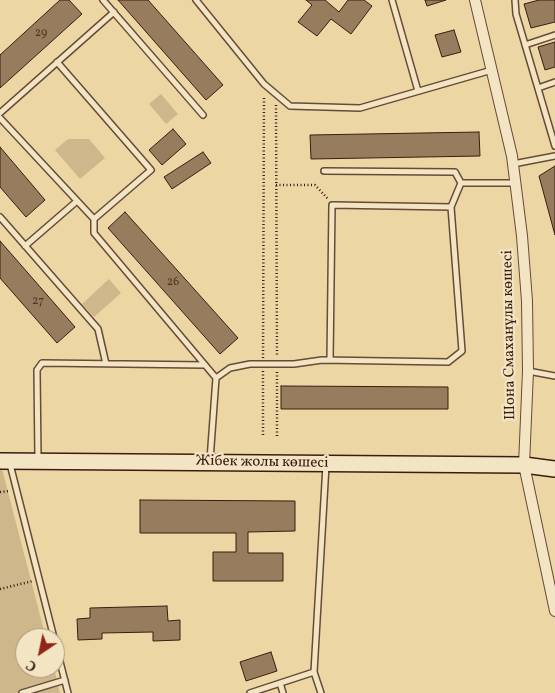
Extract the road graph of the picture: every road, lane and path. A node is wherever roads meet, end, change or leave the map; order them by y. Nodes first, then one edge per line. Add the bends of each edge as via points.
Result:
1 (103, 0) edge
2 (196, 0) edge
3 (392, 0) edge
4 (475, 0) edge
5 (515, 0) edge
6 (114, 12) junction
7 (555, 35) edge
8 (525, 45) junction
9 (58, 62) junction
10 (492, 70) junction
11 (555, 82) edge
12 (264, 84) junction
13 (538, 88) junction
14 (418, 91) junction
15 (276, 96) junction
16 (0, 113) edge
17 (203, 115) dead end
18 (0, 118) edge
19 (555, 123) edge
20 (549, 125) junction
21 (555, 146) edge
22 (555, 156) edge
23 (513, 164) junction
24 (324, 171) dead end
25 (461, 183) junction
26 (515, 183) junction
27 (276, 185) junction
28 (77, 201) junction
29 (332, 205) junction
30 (451, 207) junction
31 (0, 218) edge
32 (94, 220) junction
33 (25, 246) junction
34 (330, 360) junction
35 (106, 364) junction
36 (205, 364) junction
37 (263, 364) junction
38 (276, 364) junction
39 (528, 371) junction
40 (555, 376) edge
41 (216, 378) junction
42 (263, 436) dead end
43 (276, 436) dead end
44 (5, 461) edge
45 (38, 462) junction
46 (209, 463) junction
47 (326, 464) junction
48 (524, 465) junction
49 (555, 469) edge
50 (39, 580) junction
51 (0, 589) edge
52 (555, 611) edge
53 (51, 628) edge
54 (314, 672) junction
55 (65, 680) joint
56 (280, 683) junction
57 (22, 693) edge
58 (68, 693) edge
59 (250, 693) edge
60 (283, 693) edge
61 (321, 693) edge

1 - 6 lane
2 - 12 lane
3 - 14 lane
4 - 10 street, Шона Смаханұлы көшесі
5 - 8 lane
6 - 9 lane
6 - 17 lane
7 - 8 lane
8 - 13 lane
9 - 16 lane
9 - 32 lane via 151,170
10 - 14 lane
10 - 23 street, Шона Смаханұлы көшесі
11 - 13 lane
12 - 15 lane
12 - 37 path
13 - 20 lane
14 - 15 lane via 360,108 290,106
15 - 27 path
18 - 28 lane
19 - 20 lane
20 - 21 lane
22 - 23 lane
23 - 26 street, Шона Смаханұлы көшесі
24 - 25 lane via 455,172
25 - 26 lane
25 - 30 lane
26 - 39 street, Шона Смаханұлы көшесі via 527,301
27 - 29 path via 315,185
27 - 38 path
28 - 32 lane
28 - 33 lane
29 - 30 lane
29 - 34 lane
30 - 34 lane via 462,351 448,362
31 - 33 lane
32 - 36 lane via 94,233
33 - 35 lane via 98,329
34 - 38 lane
35 - 36 lane
35 - 45 lane via 42,363 37,370
36 - 41 lane
37 - 38 lane
37 - 41 lane via 230,368
37 - 42 path
38 - 43 path
39 - 40 lane
39 - 48 street, Шона Смаханұлы көшесі
41 - 46 lane
44 - 45 main road, Жібек жолы көшесі
44 - 50 lane
45 - 46 main road, Жібек жолы көшесі
46 - 47 main road, Жібек жолы көшесі
47 - 48 main road, Жібек жолы көшесі
47 - 54 lane
48 - 49 main road, Жібек жолы көшесі
48 - 52 street, Шона Смаханұлы көшесі
50 - 51 path
50 - 53 lane
54 - 56 lane
54 - 61 lane
55 - 57 lane
55 - 58 lane
56 - 59 lane
56 - 60 lane

